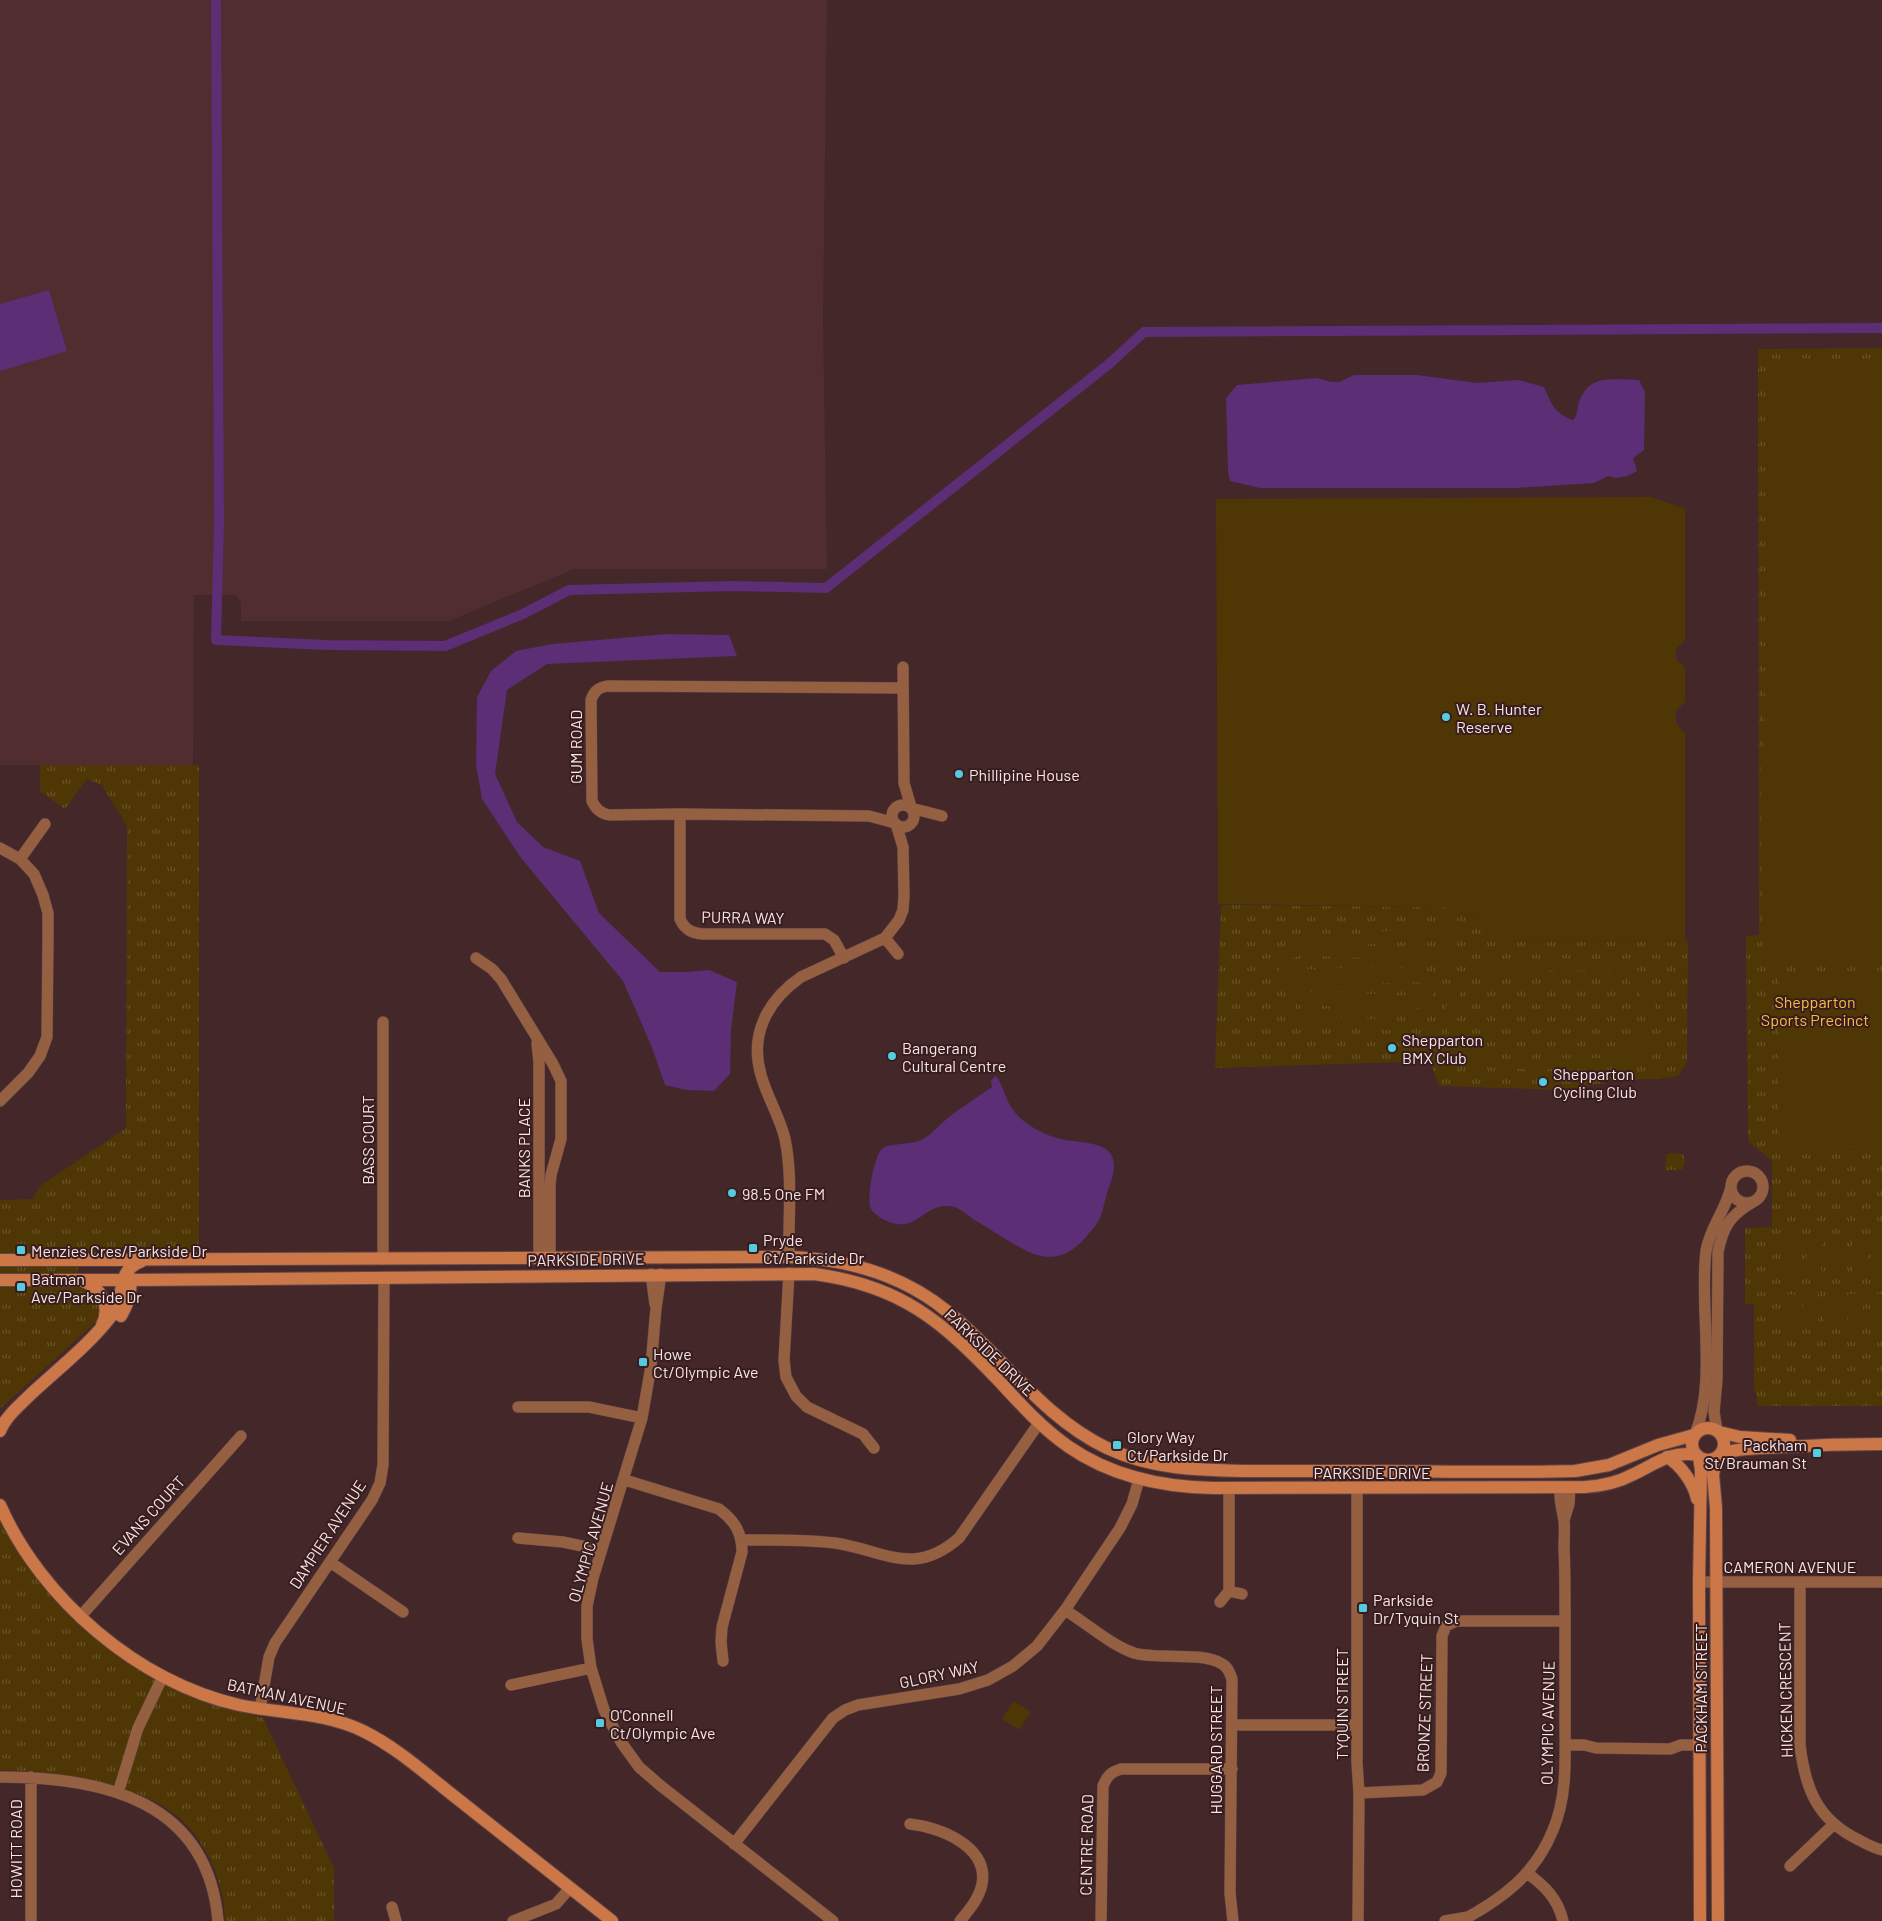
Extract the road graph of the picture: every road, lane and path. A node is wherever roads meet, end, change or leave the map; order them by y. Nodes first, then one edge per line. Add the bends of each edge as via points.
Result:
1 (903, 667) dead end
2 (904, 688) junction
3 (904, 783) junction
4 (911, 807) junction
5 (895, 808) junction
6 (680, 814) junction
7 (869, 816) junction
8 (912, 823) junction
9 (45, 824) dead end
10 (895, 824) junction
11 (904, 847) junction
12 (0, 848) edge
13 (20, 859) junction
14 (885, 938) junction
15 (898, 954) dead end
16 (476, 958) dead end
17 (844, 958) junction
18 (383, 1022) dead end
19 (536, 1038) junction
20 (0, 1101) edge
21 (539, 1162) junction
22 (554, 1163) junction
23 (1731, 1187) junction
24 (544, 1192) junction
25 (1753, 1202) junction
26 (789, 1257) junction
27 (544, 1258) junction
28 (656, 1258) junction
29 (383, 1259) junction
30 (0, 1260) edge
31 (147, 1260) junction
32 (29, 1261) junction
33 (788, 1273) junction
34 (656, 1274) junction
35 (545, 1275) junction
36 (127, 1277) junction
37 (384, 1277) junction
38 (0, 1280) edge
39 (80, 1280) junction
40 (95, 1334) junction
41 (518, 1406) dead end
42 (1050, 1409) junction
43 (642, 1418) junction
44 (1039, 1423) junction
45 (0, 1431) edge
46 (1718, 1431) junction
47 (1695, 1434) junction
48 (241, 1436) dead end
49 (1776, 1443) junction
50 (1882, 1444) edge
51 (874, 1448) dead end
52 (1719, 1455) junction
53 (1698, 1456) junction
54 (1667, 1457) junction
55 (1143, 1462) junction
56 (1357, 1471) junction
57 (1565, 1471) junction
58 (1296, 1472) junction
59 (1139, 1479) junction
60 (625, 1480) junction
61 (1565, 1487) junction
62 (1296, 1488) junction
63 (1357, 1488) junction
64 (1230, 1489) junction
65 (0, 1505) edge
66 (1699, 1507) junction
67 (518, 1538) dead end
68 (742, 1540) junction
69 (602, 1550) junction
70 (330, 1562) junction
71 (1699, 1582) junction
72 (1716, 1582) junction
73 (1800, 1582) junction
74 (1882, 1582) edge
75 (1229, 1591) junction
76 (1242, 1594) dead end
77 (1220, 1602) dead end
78 (1065, 1610) junction
79 (403, 1612) dead end
80 (80, 1617) junction
81 (1565, 1621) junction
82 (723, 1661) dead end
83 (591, 1668) junction
84 (163, 1676) junction
85 (511, 1685) dead end
86 (260, 1710) junction
87 (1232, 1725) junction
88 (1357, 1725) junction
89 (1565, 1748) junction
90 (1699, 1749) junction
91 (1716, 1749) junction
92 (1232, 1769) junction
93 (0, 1777) edge
94 (30, 1777) junction
95 (118, 1793) junction
96 (1360, 1793) junction
97 (910, 1824) dead end
98 (1833, 1824) junction
99 (734, 1844) junction
100 (1882, 1850) edge
101 (1790, 1866) dead end
102 (1527, 1873) junction
103 (570, 1888) junction
104 (392, 1908) dead end
105 (1465, 1919) edge
106 (32, 1921) edge
107 (218, 1921) edge
108 (396, 1921) edge
109 (513, 1921) edge
110 (612, 1921) edge
111 (833, 1921) edge
112 (960, 1921) edge
113 (1102, 1921) edge
114 (1233, 1921) edge
115 (1358, 1921) edge
116 (1445, 1921) edge
117 (1563, 1921) edge
118 (1700, 1921) edge
119 (1718, 1921) edge

1 - 2 street
2 - 3 street
2 - 6 street, GUM ROAD via 599,688 591,700 591,790 596,808 609,815
3 - 4 street
3 - 5 street
4 - 5 street via 904,804
4 - 8 street via 915,816
4 - 8 street via 942,816
5 - 7 street, GUM ROAD
5 - 10 street via 892,815
6 - 7 street, GUM ROAD
6 - 17 street, PURRA WAY via 680,919 686,929 703,934 825,934 834,940
7 - 10 street, GUM ROAD
8 - 10 street via 904,827
8 - 11 street
9 - 13 street
10 - 11 street
11 - 14 street via 903,910
12 - 13 street
13 - 20 street via 34,874 44,895 48,914 47,1037 40,1056 28,1073
14 - 15 street
14 - 17 street
16 - 19 street, BANKS PLACE via 498,975
17 - 26 street via 801,978 777,997 767,1012 757,1046 760,1074 785,1138
18 - 29 street, BASS COURT
19 - 21 street, BANKS PLACE
19 - 22 street, BANKS PLACE via 561,1081 561,1139
21 - 22 street
21 - 24 street, BANKS PLACE
22 - 24 street, BANKS PLACE
23 - 25 street via 1738,1200
23 - 25 street via 1734,1177 1741,1172 1756,1173 1762,1179 1763,1188
23 - 47 street via 1710,1233 1706,1251 1705,1382
24 - 27 street, BANKS PLACE
25 - 46 street via 1732,1216 1718,1252 1714,1412
26 - 28 street, PARKSIDE DRIVE
26 - 33 street
26 - 42 street, PARKSIDE DRIVE via 845,1263 894,1279 913,1289 948,1311
27 - 28 street, PARKSIDE DRIVE
27 - 29 street, PARKSIDE DRIVE
27 - 35 street
28 - 34 street
29 - 31 street, PARKSIDE DRIVE
29 - 37 street
30 - 32 street, PARKSIDE DRIVE
31 - 32 street, PARKSIDE DRIVE
31 - 36 street via 132,1266
32 - 36 street via 70,1267 115,1268
33 - 34 street, PARKSIDE DRIVE
33 - 44 street, PARKSIDE DRIVE via 837,1277 908,1302 960,1341
33 - 51 street via 786,1377 807,1408 863,1434
34 - 35 street, PARKSIDE DRIVE
34 - 43 street, OLYMPIC AVENUE via 651,1366
35 - 37 street, PARKSIDE DRIVE
36 - 37 street, PARKSIDE DRIVE
36 - 39 street, PARKSIDE DRIVE
36 - 40 street via 128,1298 122,1313 109,1328
37 - 70 street, DAMPIER AVENUE via 383,1465 380,1483
38 - 39 street, PARKSIDE DRIVE
39 - 40 street via 92,1285 103,1298 105,1317
40 - 45 street via 13,1412
41 - 43 street via 589,1408
42 - 44 street
42 - 55 street, PARKSIDE DRIVE via 1070,1426 1106,1448
43 - 60 street, OLYMPIC AVENUE
44 - 59 street, PARKSIDE DRIVE via 1081,1454 1109,1469
44 - 68 street via 958,1538 945,1550 928,1557 896,1559 856,1547 811,1541
46 - 47 street via 1706,1428
46 - 49 street
46 - 52 street via 1724,1442
47 - 53 street via 1692,1445
47 - 57 street, PARKSIDE DRIVE via 1610,1465
48 - 80 street, EVANS COURT
49 - 50 street
49 - 52 street
52 - 53 street via 1709,1460
52 - 72 street, PACKHAM STREET via 1713,1474
53 - 54 street, PARKSIDE DRIVE via 1680,1453
53 - 66 street, PACKHAM STREET via 1701,1471
54 - 61 street, PARKSIDE DRIVE via 1610,1484
54 - 66 street via 1676,1463 1694,1489
55 - 58 street, PARKSIDE DRIVE via 1193,1470
55 - 59 street
56 - 57 street, PARKSIDE DRIVE
56 - 58 street, PARKSIDE DRIVE
56 - 63 street
57 - 61 street
58 - 62 street
59 - 64 street, PARKSIDE DRIVE via 1178,1486
59 - 78 street, GLORY WAY via 1132,1504 1120,1528
60 - 68 street via 719,1510 737,1526
60 - 69 street, OLYMPIC AVENUE
61 - 63 street, PARKSIDE DRIVE
61 - 81 street, OLYMPIC AVENUE via 1570,1501 1564,1520
62 - 63 street, PARKSIDE DRIVE
62 - 64 street, PARKSIDE DRIVE
63 - 88 street, TYQUIN STREET
64 - 75 street
65 - 80 street, BATMAN AVENUE via 27,1554
66 - 71 street, PACKHAM STREET
67 - 69 street
68 - 82 street via 742,1552 722,1628
69 - 83 street, OLYMPIC AVENUE via 587,1606
70 - 79 street
70 - 86 street, DAMPIER AVENUE via 275,1643 269,1657
71 - 72 street, CAMERON AVENUE
71 - 90 street, PACKHAM STREET
72 - 73 street, CAMERON AVENUE
72 - 91 street, PACKHAM STREET
73 - 74 street, CAMERON AVENUE
73 - 98 street, HICKEN CRESCENT via 1800,1745 1803,1768 1812,1793
75 - 76 street
75 - 77 street
78 - 87 street, HUGGARD STREET via 1132,1652 1145,1656 1201,1658 1223,1664 1232,1679
78 - 99 street, GLORY WAY via 1037,1646 1013,1666 988,1680 958,1689 858,1705 833,1718
80 - 84 street, BATMAN AVENUE via 138,1662
81 - 89 street, OLYMPIC AVENUE
81 - 96 street, BRONZE STREET via 1456,1621 1446,1626 1442,1636 1441,1774 1437,1782 1432,1787 1417,1791
83 - 85 street
83 - 99 street, OLYMPIC AVENUE via 604,1710 639,1767
84 - 86 street, BATMAN AVENUE via 210,1696
84 - 95 street via 138,1728
86 - 103 street, BATMAN AVENUE via 338,1720 363,1731 407,1759
87 - 88 street
87 - 92 street, HUGGARD STREET
88 - 96 street, TYQUIN STREET
89 - 90 street via 1584,1752 1596,1748 1670,1749 1681,1746
89 - 102 street, OLYMPIC AVENUE via 1564,1782 1553,1830
90 - 91 street
90 - 118 street, PACKHAM STREET
91 - 119 street, PACKHAM STREET
92 - 113 street, CENTRE ROAD via 1121,1769 1106,1778 1103,1786
92 - 114 street, HUGGARD STREET via 1230,1893
93 - 94 street
94 - 95 street via 67,1781
94 - 106 street, HOWITT ROAD
95 - 107 street via 140,1801 172,1821 191,1843 206,1867 213,1887
96 - 115 street, TYQUIN STREET
97 - 112 street via 937,1829 954,1838 971,1850 980,1864 982,1883 979,1894
98 - 100 street, HICKEN CRESCENT
98 - 101 street
99 - 111 street, OLYMPIC AVENUE
102 - 105 street, OLYMPIC AVENUE via 1500,1898
102 - 117 street via 1554,1897
103 - 109 street via 556,1904
103 - 110 street, BATMAN AVENUE
104 - 108 street
105 - 116 street, OLYMPIC AVENUE

